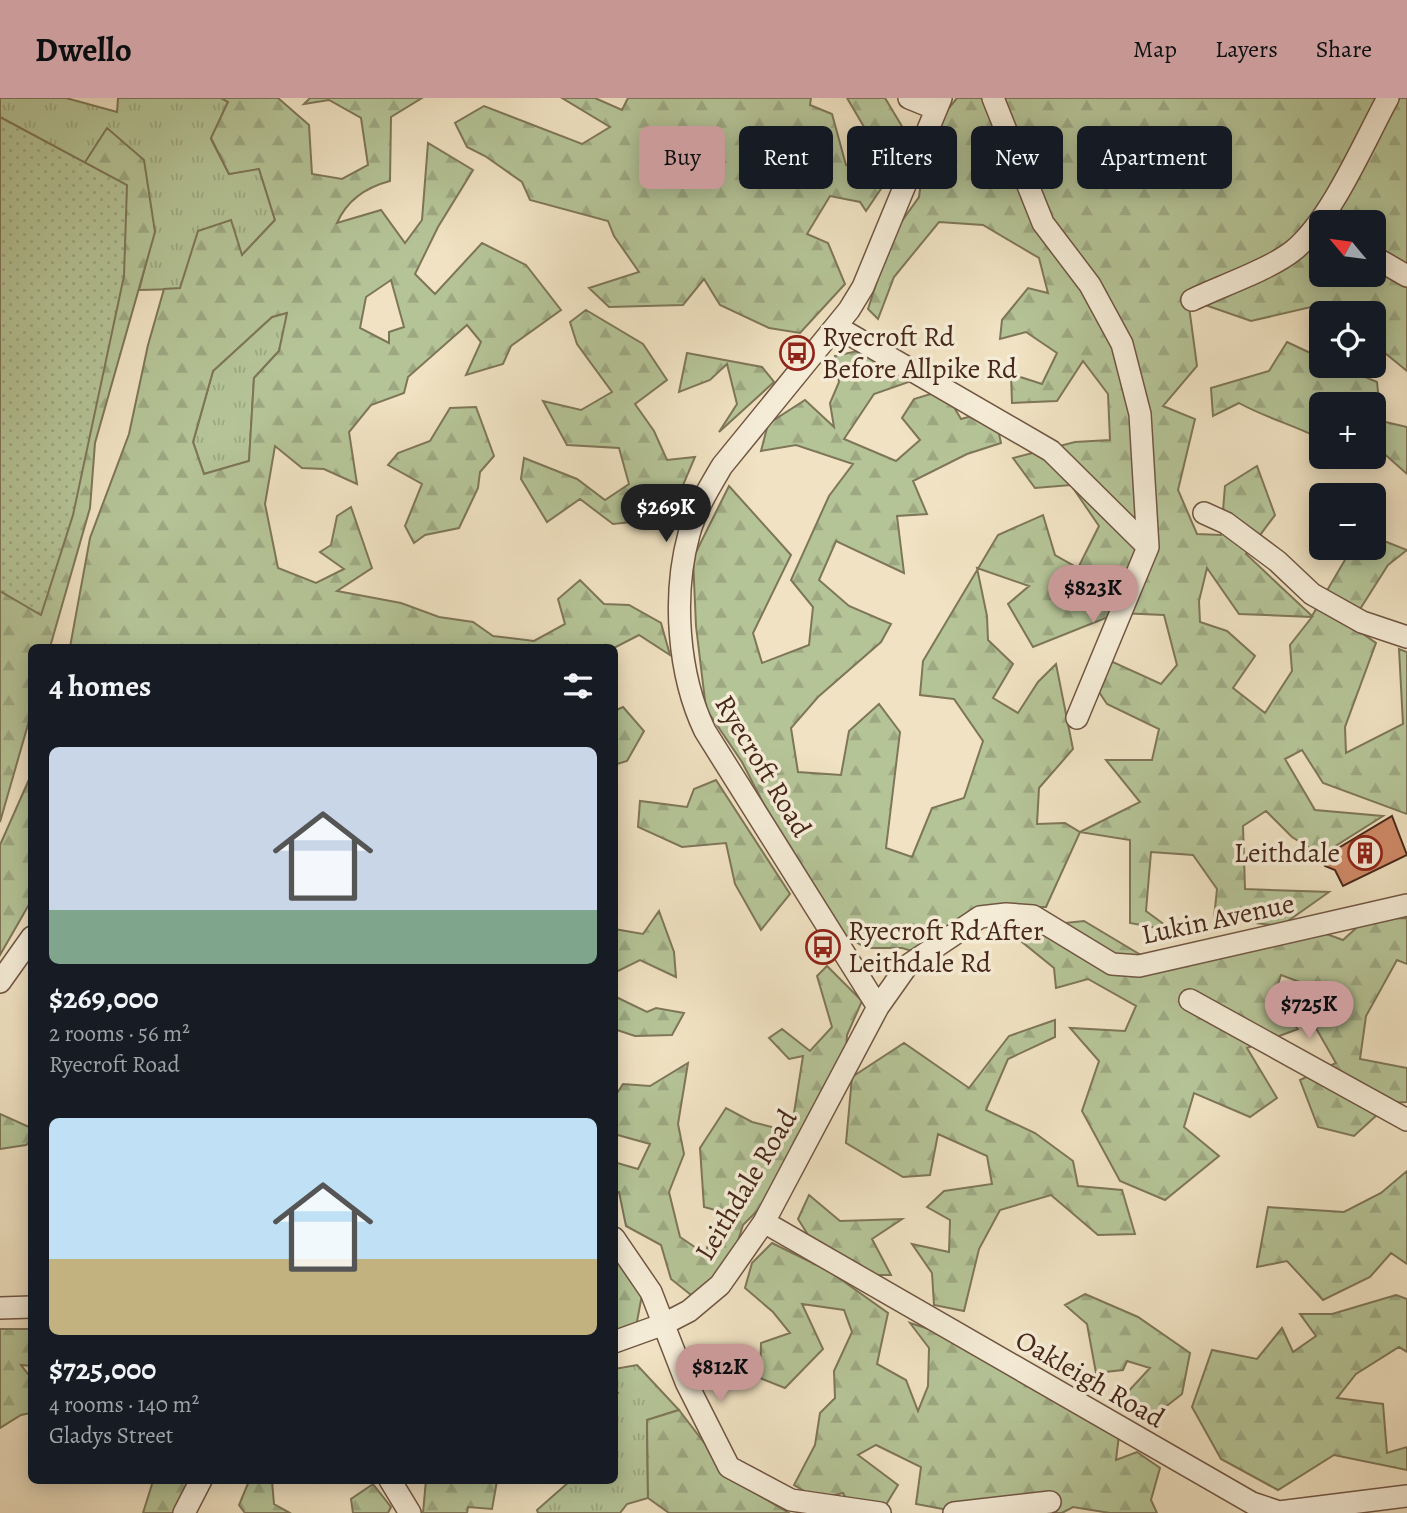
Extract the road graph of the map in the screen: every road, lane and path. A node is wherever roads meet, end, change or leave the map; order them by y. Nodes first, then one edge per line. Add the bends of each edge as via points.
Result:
1 (909, 98) edge
2 (993, 98) edge
3 (1388, 98) edge
4 (938, 104) edge
5 (1327, 210) edge
6 (1309, 235) edge
7 (1386, 264) edge
8 (1407, 276) edge
9 (1192, 300) dead end
10 (837, 327) junction
11 (1204, 513) dead end
12 (1148, 547) junction
13 (1407, 637) edge
14 (1077, 718) dead end
15 (1407, 905) edge
16 (28, 943) edge
17 (0, 982) edge
18 (1190, 1000) dead end
19 (878, 1006) junction
20 (1407, 1120) edge
21 (764, 1222) junction
22 (618, 1243) edge
23 (28, 1307) edge
24 (0, 1308) edge
25 (664, 1324) junction
26 (618, 1341) edge
27 (199, 1484) edge
28 (392, 1484) edge
29 (1407, 1496) edge
30 (1050, 1502) dead end
31 (184, 1513) edge
32 (410, 1513) edge
33 (880, 1513) edge
34 (954, 1513) edge

1 - 4 street
2 - 12 street via 1043,223 1090,285 1122,344 1140,414
3 - 5 street
4 - 10 street, Ryecroft Road via 863,287
6 - 9 street via 1294,250
7 - 8 street
10 - 12 street via 1051,451
10 - 19 street, Ryecroft Road via 707,490 688,537 681,625 692,705 705,732
11 - 13 street via 1226,523 1277,561 1311,594 1362,622
12 - 14 street
15 - 19 street, Lukin Avenue via 1139,966 1112,964 1033,916 979,917 907,966
16 - 17 street
18 - 20 street
19 - 21 street, Leithdale Road
21 - 25 street, Leithdale Road via 720,1285
21 - 29 street, Oakleigh Road via 1252,1503 1279,1512
22 - 25 street via 645,1280
23 - 24 street
25 - 26 street, Leithdale Road
25 - 33 street via 686,1382 729,1468 791,1500
27 - 31 street
28 - 32 street
30 - 34 street

